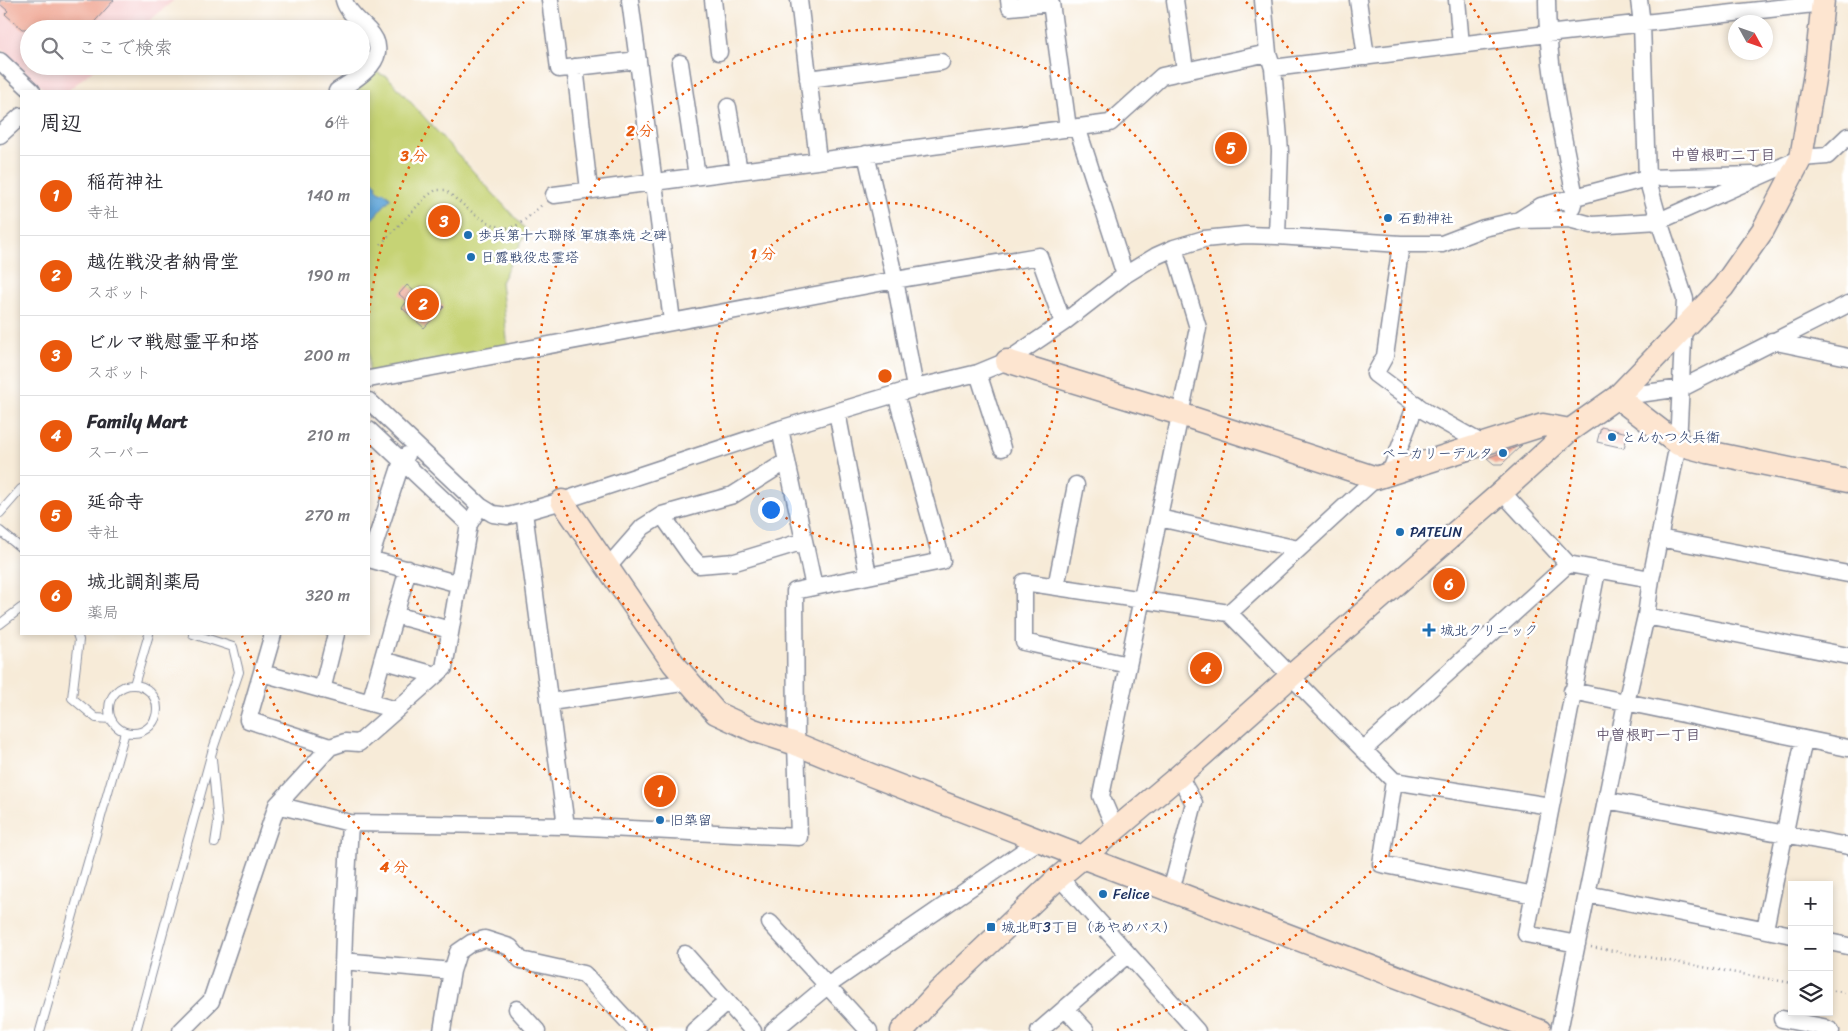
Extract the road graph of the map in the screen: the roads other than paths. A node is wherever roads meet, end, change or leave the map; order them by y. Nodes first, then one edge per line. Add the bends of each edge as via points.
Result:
1 (344, 0) edge
2 (550, 0) edge
3 (630, 0) edge
4 (714, 0) edge
5 (799, 0) edge
6 (1009, 0) edge
7 (1175, 0) edge
8 (1263, 0) edge
9 (1358, 0) edge
10 (1457, 0) edge
11 (1547, 0) edge
12 (1639, 0) edge
13 (1823, 2) edge
14 (357, 20) edge
15 (1642, 24) junction
16 (370, 32) edge
17 (1547, 34) junction
18 (1462, 45) junction
19 (719, 52) dead end
20 (1366, 57) junction
21 (638, 60) junction
22 (0, 61) edge
23 (1270, 61) junction
24 (941, 62) dead end
25 (680, 63) dead end
26 (370, 67) edge
27 (575, 67) junction
28 (1185, 70) junction
29 (361, 75) edge
30 (808, 79) junction
31 (31, 90) edge
32 (338, 90) edge
33 (728, 107) dead end
34 (20, 117) edge
35 (1072, 128) junction
36 (0, 135) edge
37 (1848, 136) edge
38 (866, 154) junction
39 (1801, 158) junction
40 (818, 160) junction
41 (739, 171) junction
42 (1761, 175) junction
43 (697, 176) junction
44 (1647, 178) junction
45 (654, 182) junction
46 (589, 190) junction
47 (554, 195) road end
48 (1575, 197) junction
49 (1569, 219) junction
50 (1519, 220) junction
51 (1660, 221) junction
52 (1277, 236) junction
53 (1401, 244) junction
54 (1174, 248) junction
55 (1126, 275) junction
56 (895, 280) junction
57 (1848, 304) edge
58 (672, 321) junction
59 (1063, 322) junction
60 (1684, 328) junction
61 (1772, 342) junction
62 (1848, 357) edge
63 (1007, 361) junction
64 (978, 373) junction
65 (370, 379) edge
66 (916, 388) junction
67 (1682, 388) junction
68 (896, 394) junction
69 (1617, 397) junction
70 (370, 402) edge
71 (1416, 404) junction
72 (837, 412) junction
73 (1180, 414) junction
74 (780, 429) junction
75 (1570, 430) junction
76 (370, 431) edge
77 (1483, 444) junction
78 (1678, 444) junction
79 (415, 446) junction
80 (1002, 448) dead end
81 (402, 461) junction
82 (787, 461) junction
83 (1383, 475) junction
84 (1848, 481) edge
85 (1076, 485) dead end
86 (20, 490) edge
87 (1502, 492) junction
88 (562, 501) junction
89 (480, 506) junction
90 (524, 512) junction
91 (0, 513) edge
92 (662, 516) junction
93 (1158, 518) junction
94 (470, 524) junction
95 (0, 531) edge
96 (1659, 538) junction
97 (804, 541) junction
98 (20, 547) edge
99 (1298, 549) junction
100 (370, 558) edge
101 (1568, 564) junction
102 (607, 568) junction
103 (408, 570) junction
104 (1597, 571) junction
105 (1848, 574) edge
106 (868, 575) junction
107 (1651, 579) junction
108 (459, 584) junction
109 (814, 587) junction
110 (1056, 587) junction
111 (1141, 601) junction
112 (20, 609) edge
113 (1229, 612) junction
114 (395, 615) junction
115 (1646, 616) junction
116 (0, 624) edge
117 (450, 630) junction
118 (77, 635) edge
119 (149, 635) edge
120 (196, 635) edge
121 (273, 635) edge
122 (336, 635) edge
123 (1848, 656) edge
124 (382, 660) junction
125 (1128, 665) junction
126 (262, 673) junction
127 (436, 675) junction
128 (1290, 677) junction
129 (689, 682) junction
130 (134, 685) junction
131 (322, 690) junction
132 (1572, 691) junction
133 (550, 702) junction
134 (370, 703) junction
135 (1626, 703) junction
136 (396, 710) junction
137 (110, 719) junction
138 (124, 732) junction
139 (1804, 740) junction
140 (796, 744) junction
141 (330, 747) junction
142 (1848, 748) edge
143 (1363, 750) junction
144 (212, 752) junction
145 (1179, 776) junction
146 (1394, 781) junction
147 (1606, 800) junction
148 (277, 805) junction
149 (1550, 806) junction
150 (350, 823) junction
151 (566, 826) junction
152 (1116, 831) junction
153 (1785, 834) junction
154 (1040, 840) junction
155 (216, 843) dead end
156 (1848, 846) edge
157 (1082, 857) junction
158 (1059, 877) junction
159 (1171, 891) junction
160 (1587, 894) junction
161 (1534, 895) junction
162 (770, 923) dead end
163 (1765, 929) junction
164 (1788, 934) edge
165 (1833, 943) edge
166 (1577, 944) junction
167 (1848, 946) edge
168 (684, 954) dead end
169 (1128, 954) junction
170 (343, 961) junction
171 (452, 971) junction
172 (828, 986) junction
173 (727, 1002) junction
174 (1065, 1008) junction
175 (517, 1009) dead end
176 (1782, 1019) dead end
177 (40, 1031) edge
178 (136, 1031) edge
179 (181, 1031) edge
180 (341, 1031) edge
181 (442, 1031) edge
182 (537, 1031) edge
183 (637, 1031) edge
184 (694, 1031) edge
185 (753, 1031) edge
186 (773, 1031) edge
187 (869, 1031) edge
188 (902, 1031) edge
189 (1039, 1031) edge
190 (1086, 1031) edge
191 (1197, 1031) edge
192 (1540, 1031) edge
193 (1559, 1031) edge
194 (1831, 1031) edge

1 - 14 street
2 - 27 street via 559,69
3 - 21 street
4 - 19 street
5 - 30 street
6 - 35 street via 1010,7 1051,3
7 - 28 street
8 - 23 street
9 - 20 street
10 - 18 street
11 - 17 street
12 - 15 street
13 - 15 street
13 - 39 street
15 - 17 street
15 - 44 street
16 - 26 street via 377,52
17 - 18 street
17 - 48 street via 1552,80
18 - 20 street
20 - 23 street
21 - 27 street
21 - 45 street
22 - 31 street
23 - 28 street
23 - 52 street via 1280,151
24 - 30 street
25 - 43 street
27 - 46 street
28 - 35 street via 1162,76 1110,123
29 - 32 street
30 - 40 street
33 - 41 street
34 - 36 street
35 - 38 street
35 - 55 street
37 - 39 street via 1828,156
38 - 40 street
38 - 56 street
39 - 42 street
39 - 60 street via 1763,230 1724,287
40 - 41 street
41 - 43 street
42 - 44 street
42 - 51 street
43 - 45 street
44 - 48 street
44 - 51 street
45 - 46 street
45 - 58 street
46 - 47 street
48 - 49 street
48 - 50 street via 1541,206
49 - 50 street
49 - 51 street via 1592,225
50 - 53 street via 1484,228 1442,244
51 - 60 street via 1685,299
52 - 53 street
52 - 54 street via 1204,239
53 - 71 street via 1385,356 1375,374
54 - 55 street
54 - 73 street via 1198,328
55 - 59 street
56 - 58 street
56 - 59 street via 1039,256
56 - 66 street
57 - 61 street
58 - 65 street
59 - 63 street
60 - 67 street
60 - 69 street
61 - 62 street
61 - 67 street
63 - 64 street
63 - 73 street
64 - 66 street
64 - 80 street
66 - 68 street
67 - 69 street
67 - 78 street
68 - 72 street
68 - 106 street via 942,561
69 - 75 street
69 - 78 street
70 - 79 street
71 - 77 street
71 - 83 street
72 - 74 street
72 - 106 street
73 - 83 street
73 - 93 street
74 - 82 street
74 - 88 street
75 - 77 street via 1542,426
75 - 87 street
76 - 81 street
77 - 83 street
78 - 84 street
78 - 96 street
79 - 81 street
79 - 89 street
81 - 94 street
81 - 100 street
82 - 92 street via 732,495
82 - 97 street
83 - 99 street
85 - 110 street
86 - 91 lane
87 - 101 street
87 - 128 street
88 - 90 street
88 - 102 street
89 - 90 street via 492,514 508,516
89 - 94 street
90 - 133 street
92 - 97 street via 700,565 735,562
92 - 102 street via 643,527
93 - 99 street
93 - 111 street
94 - 108 street
95 - 98 lane
96 - 105 street
96 - 107 street
97 - 109 street
99 - 113 street
100 - 103 street
101 - 104 street
101 - 143 street
102 - 129 street
103 - 108 street
103 - 114 street
104 - 107 street
104 - 132 street
106 - 109 street
107 - 115 street
108 - 117 street
109 - 140 street via 795,591
110 - 111 street
110 - 125 street via 1024,582 1024,642
111 - 113 street
111 - 125 street
112 - 116 lane
113 - 128 street
114 - 117 street
114 - 124 street
115 - 123 street
115 - 135 street
117 - 127 street via 444,668
118 - 137 lane via 72,698 96,718
119 - 130 lane
120 - 144 lane via 233,647 239,672
121 - 126 street
122 - 131 street
124 - 127 street
124 - 134 street
125 - 152 street via 1101,796
126 - 131 street
126 - 141 street via 248,720
127 - 136 street
128 - 143 street
128 - 145 street
129 - 133 street
129 - 140 street via 716,713
130 - 137 lane via 114,693 109,706
130 - 138 lane via 152,694 156,700 156,714 144,731
131 - 134 street
132 - 135 street
132 - 149 street
133 - 151 street
134 - 136 street
135 - 139 street
135 - 147 street
136 - 141 street via 359,743 344,742
137 - 138 lane
138 - 177 lane
139 - 142 street
139 - 153 street
140 - 151 street via 799,837
140 - 154 street
141 - 148 street
143 - 146 street
144 - 155 lane via 218,823
144 - 178 lane
145 - 152 street
145 - 159 street via 1194,803
146 - 149 street
146 - 161 street via 1381,864
147 - 153 street
147 - 160 street
148 - 150 street
148 - 179 street via 211,1001
149 - 161 street
150 - 151 street
150 - 170 street
152 - 157 street
153 - 156 street
153 - 163 street
154 - 157 street
154 - 172 street
157 - 158 street
157 - 159 street
158 - 169 street
158 - 188 street via 939,991
159 - 192 street
160 - 163 street
160 - 166 street
161 - 166 street via 1526,934
162 - 172 street
163 - 164 street
165 - 167 street
166 - 193 street
168 - 173 street
169 - 174 street
169 - 191 street
170 - 171 street
170 - 180 street
171 - 181 street
171 - 183 street via 458,952 471,943 485,939 510,947 521,960 584,974
172 - 186 street
172 - 187 street
173 - 184 street
173 - 185 street
174 - 189 street
174 - 190 street
175 - 182 street
176 - 194 street

